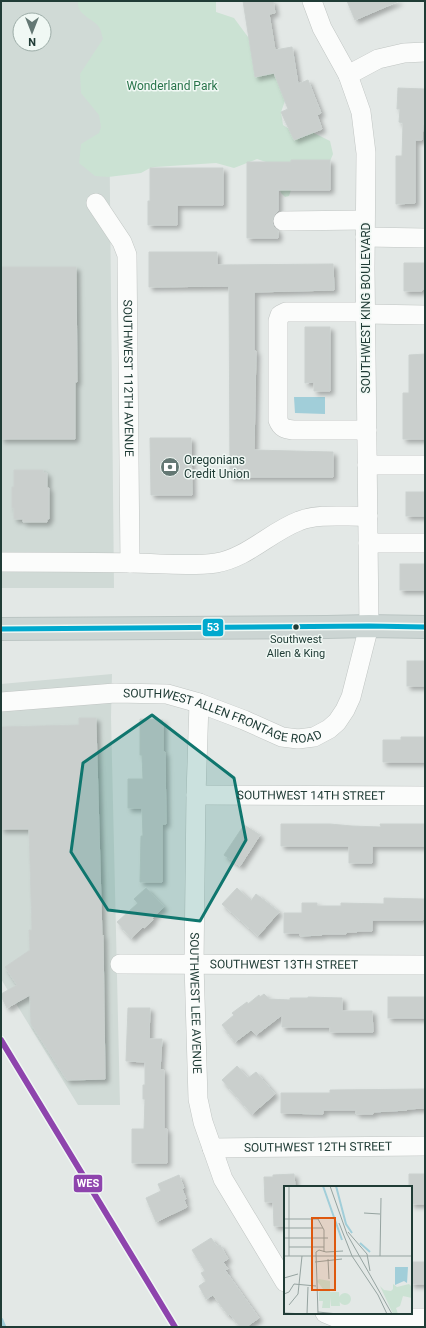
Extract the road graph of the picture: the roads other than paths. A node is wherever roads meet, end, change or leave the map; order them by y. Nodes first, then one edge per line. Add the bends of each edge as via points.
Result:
1 (312, 1) edge
2 (425, 52) edge
3 (348, 75) junction
4 (96, 202) dead end
5 (283, 221) dead end
6 (365, 229) junction
7 (425, 238) edge
8 (365, 313) junction
9 (425, 315) edge
10 (367, 430) junction
11 (367, 465) junction
12 (425, 466) edge
13 (368, 516) junction
14 (425, 542) edge
15 (368, 543) junction
16 (1, 562) edge
17 (130, 563) junction
18 (369, 626) junction
19 (425, 627) edge
20 (1, 629) edge
21 (1, 702) edge
22 (199, 703) junction
23 (196, 795) junction
24 (425, 796) edge
25 (120, 964) dead end
26 (194, 964) junction
27 (425, 965) edge
28 (425, 1146) edge
29 (212, 1148) junction
30 (284, 1280) edge
31 (331, 1316) edge
32 (425, 1318) edge

1 - 3 street, SOUTHWEST KING BOULEVARD via 322,28
2 - 3 street via 404,53 378,59
3 - 6 street, SOUTHWEST KING BOULEVARD via 361,112 366,153
4 - 17 street, SOUTHWEST 112TH AVENUE via 122,242 127,255
5 - 6 street
6 - 7 street
6 - 8 street, SOUTHWEST KING BOULEVARD
8 - 9 street
8 - 10 street, SOUTHWEST KING BOULEVARD
8 - 10 street via 286,312 280,315 278,420 285,429 293,430
10 - 11 street, SOUTHWEST KING BOULEVARD
11 - 12 street
11 - 13 street, SOUTHWEST KING BOULEVARD
13 - 15 street, SOUTHWEST KING BOULEVARD
13 - 17 street via 301,520 232,558 217,563
14 - 15 street
15 - 18 street, SOUTHWEST KING BOULEVARD
16 - 17 street
18 - 19 main road
18 - 20 main road
18 - 22 street, SOUTHWEST ALLEN FRONTAGE ROAD via 345,710 329,730 314,737 282,737
21 - 22 street, SOUTHWEST ALLEN FRONTAGE ROAD via 122,693 167,694
22 - 23 street, SOUTHWEST LEE AVENUE
23 - 24 street, SOUTHWEST 14TH STREET
23 - 26 street, SOUTHWEST LEE AVENUE
25 - 26 street, SOUTHWEST 13TH STREET
26 - 27 street, SOUTHWEST 13TH STREET
26 - 29 street, SOUTHWEST LEE AVENUE via 198,1099
28 - 29 street, SOUTHWEST 12TH STREET
29 - 30 street, SOUTHWEST LEE AVENUE via 223,1179
31 - 32 street

